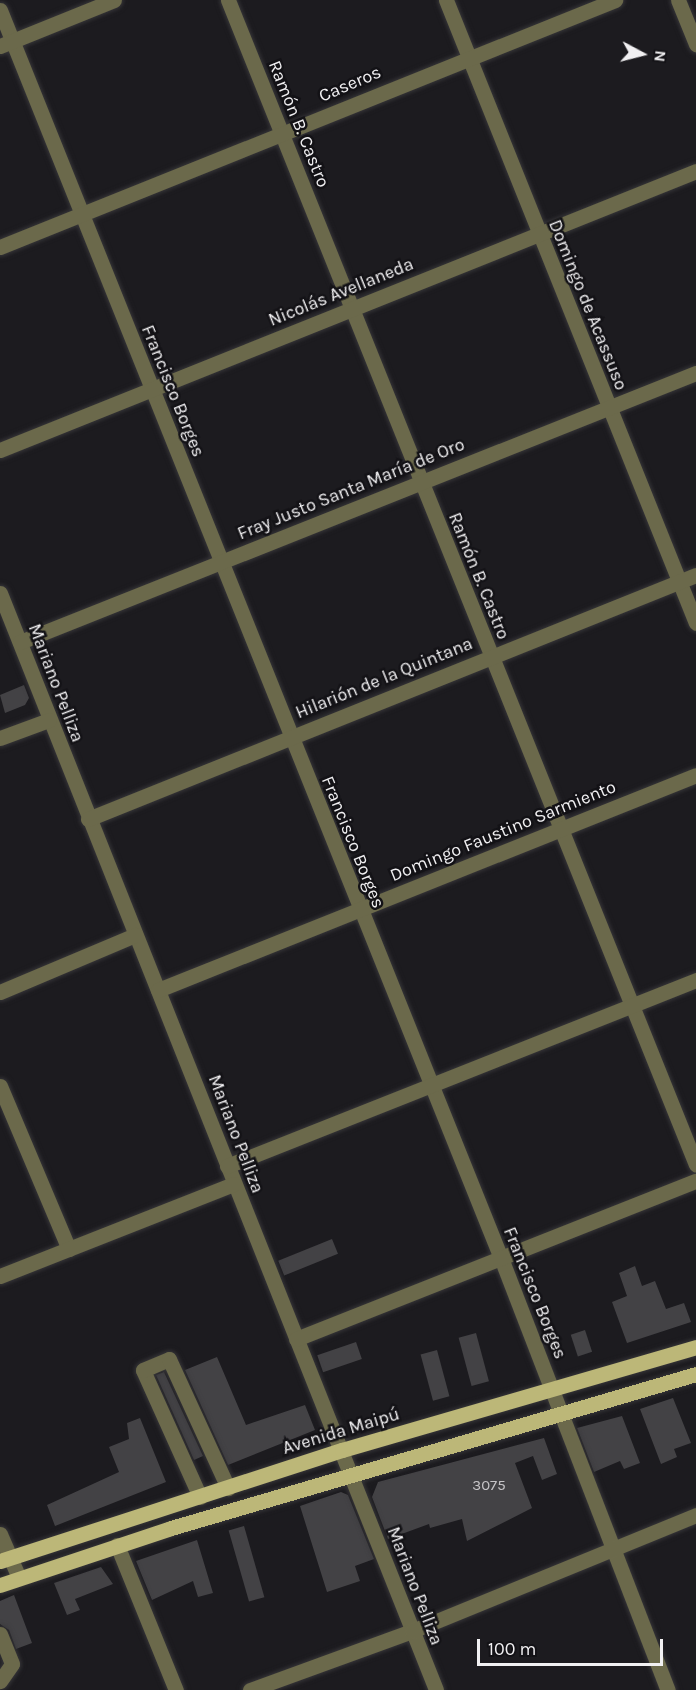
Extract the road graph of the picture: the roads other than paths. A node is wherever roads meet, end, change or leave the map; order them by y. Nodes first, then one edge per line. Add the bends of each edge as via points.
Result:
1 (114, 0) edge
2 (228, 0) edge
3 (446, 0) edge
4 (615, 0) edge
5 (678, 0) edge
6 (0, 10) edge
7 (6, 44) edge
8 (696, 44) edge
9 (469, 56) junction
10 (282, 134) junction
11 (696, 171) edge
12 (81, 214) junction
13 (538, 234) junction
14 (0, 247) edge
15 (352, 309) junction
16 (696, 373) edge
17 (151, 389) junction
18 (609, 408) junction
19 (0, 450) edge
20 (421, 482) junction
21 (220, 562) junction
22 (696, 574) edge
23 (680, 581) junction
24 (0, 593) edge
25 (696, 623) edge
26 (20, 642) junction
27 (490, 657) junction
28 (50, 720) junction
29 (290, 737) junction
30 (0, 738) edge
31 (696, 775) edge
32 (88, 819) junction
33 (560, 830) junction
34 (358, 910) junction
35 (135, 935) junction
36 (696, 980) edge
37 (158, 990) junction
38 (0, 992) edge
39 (630, 1005) junction
40 (0, 1086) edge
41 (428, 1086) junction
42 (696, 1165) edge
43 (227, 1166) junction
44 (696, 1180) edge
45 (234, 1184) junction
46 (69, 1249) junction
47 (501, 1258) junction
48 (0, 1276) edge
49 (296, 1339) junction
50 (696, 1347) edge
51 (696, 1374) edge
52 (552, 1389) junction
53 (561, 1412) junction
54 (342, 1450) junction
55 (351, 1474) junction
56 (228, 1488) junction
57 (200, 1497) junction
58 (696, 1515) edge
59 (0, 1534) edge
60 (117, 1545) junction
61 (615, 1549) junction
62 (5, 1559) edge
63 (19, 1578) junction
64 (0, 1585) edge
65 (412, 1631) junction
66 (0, 1634) edge
67 (0, 1681) edge
68 (176, 1690) edge
69 (250, 1690) edge
70 (436, 1690) edge
71 (668, 1690) edge

1 - 7 street
2 - 10 street, Ramón B. Castro
3 - 9 street, Domingo de Acassuso
4 - 9 street, Caseros
5 - 8 street
6 - 7 street, Francisco Borges
7 - 12 street, Francisco Borges
9 - 10 street, Caseros
9 - 13 street, Domingo de Acassuso
10 - 12 street, Caseros
10 - 15 street, Ramón B. Castro
11 - 13 street, Nicolás Avellaneda
12 - 14 street, Caseros
12 - 17 street, Francisco Borges
13 - 15 street, Nicolás Avellaneda
13 - 18 street, Domingo de Acassuso
15 - 17 street, Nicolás Avellaneda
15 - 20 street, Ramón B. Castro
16 - 18 street, Fray Justo Santa María de Oro
17 - 19 street, Nicolás Avellaneda
17 - 21 street, Francisco Borges
18 - 20 street, Fray Justo Santa María de Oro
18 - 23 street, Domingo de Acassuso
20 - 21 street, Fray Justo Santa María de Oro
20 - 27 street, Ramón B. Castro
21 - 26 street, Fray Justo Santa María de Oro
21 - 29 street, Francisco Borges
22 - 23 street, Hilarión de la Quintana
23 - 25 street, Domingo de Acassuso
23 - 27 street, Hilarión de la Quintana
24 - 26 street, Mariano Pelliza
26 - 28 street, Mariano Pelliza
27 - 29 street, Hilarión de la Quintana
27 - 33 street, Ramón B. Castro
28 - 30 street
28 - 32 street, Mariano Pelliza
29 - 32 street, Hilarión de la Quintana
29 - 34 street, Francisco Borges
31 - 33 street, Domingo Faustino Sarmiento
32 - 35 street, Mariano Pelliza
33 - 34 street, Domingo Faustino Sarmiento
33 - 39 street, Ramón B. Castro
34 - 37 street, Domingo Faustino Sarmiento
34 - 41 street, Francisco Borges
35 - 37 street, Mariano Pelliza
35 - 38 street
36 - 39 street
37 - 43 street, Mariano Pelliza
39 - 41 street
39 - 42 street, Ramón B. Castro
40 - 46 street
41 - 43 street
41 - 47 street, Francisco Borges
43 - 45 street, Mariano Pelliza
44 - 47 street
45 - 46 street
45 - 49 street, Mariano Pelliza
46 - 48 street
47 - 49 street
47 - 52 street, Francisco Borges
49 - 54 street, Mariano Pelliza
50 - 52 main road, Avenida Maipú
51 - 53 main road
52 - 53 street, Francisco Borges
52 - 54 main road, Avenida Maipú
53 - 55 main road
53 - 61 street, Francisco Borges
54 - 55 street, Mariano Pelliza
54 - 56 main road, Avenida Maipú
55 - 60 main road
55 - 65 street, Mariano Pelliza
56 - 57 main road, Avenida Maipú
56 - 57 street via 169,1359 143,1370
57 - 62 main road, Avenida Maipú
58 - 61 street
59 - 62 street
60 - 63 main road
60 - 68 street
61 - 65 street
61 - 71 street, Francisco Borges
62 - 63 street
63 - 64 main road
65 - 69 street
65 - 70 street, Mariano Pelliza
66 - 67 street via 12,1664

